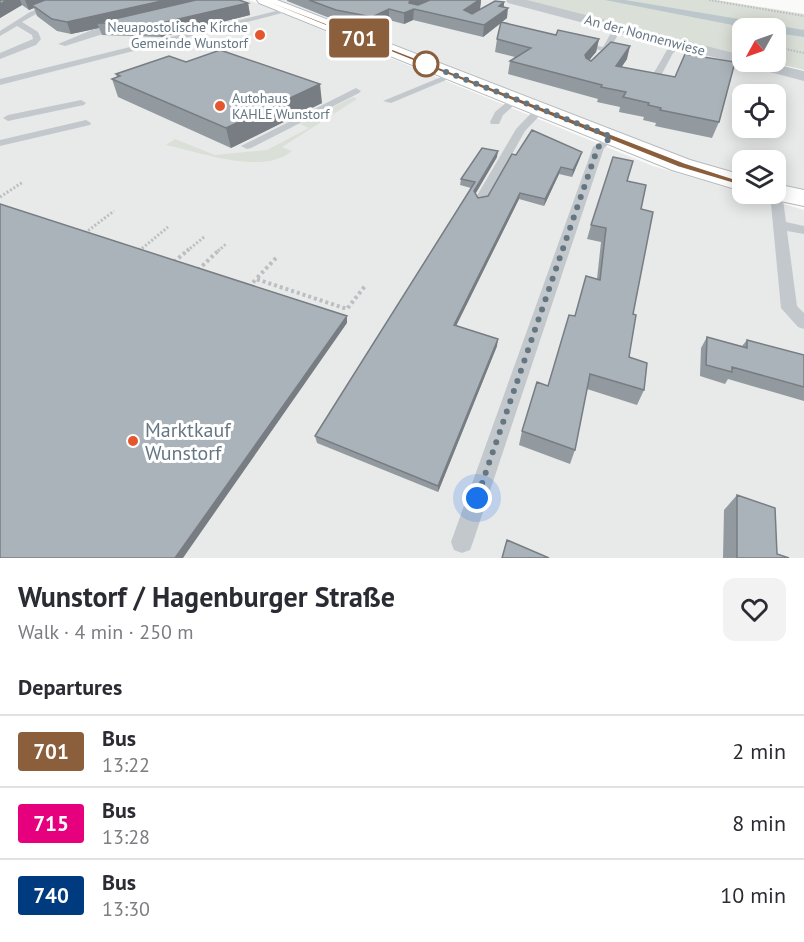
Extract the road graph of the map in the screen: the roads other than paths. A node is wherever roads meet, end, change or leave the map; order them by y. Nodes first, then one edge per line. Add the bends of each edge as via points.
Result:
1 (68, 0) edge
2 (264, 0) edge
3 (512, 0) edge
4 (288, 10) junction
5 (18, 22) junction
6 (130, 24) edge
7 (618, 28) junction
8 (0, 34) edge
9 (570, 42) edge
10 (62, 44) dead end
11 (682, 44) junction
12 (0, 56) edge
13 (732, 57) edge
14 (786, 72) edge
15 (454, 75) junction
16 (804, 76) edge
17 (0, 82) edge
18 (653, 83) edge
19 (356, 91) dead end
20 (516, 99) junction
21 (388, 101) dead end
22 (81, 103) dead end
23 (541, 109) junction
24 (8, 118) dead end
25 (495, 122) dead end
26 (86, 123) dead end
27 (612, 137) junction
28 (0, 143) edge
29 (247, 146) dead end
30 (732, 180) edge
31 (786, 194) edge
32 (804, 198) edge
33 (481, 199) edge
34 (777, 204) edge
35 (779, 225) junction
36 (804, 230) edge
37 (804, 324) edge
38 (462, 542) dead end

1 - 5 lane via 50,4
2 - 4 main road
3 - 7 street, An der Nonnenwiese
4 - 15 main road
4 - 17 lane
5 - 8 lane
5 - 12 lane via 37,39
6 - 10 lane
7 - 9 lane via 602,54
7 - 11 street, An der Nonnenwiese
11 - 13 street, An der Nonnenwiese
11 - 18 lane via 670,52
14 - 16 street
15 - 20 main road
15 - 21 lane
19 - 29 lane
20 - 23 main road
20 - 25 lane
22 - 24 lane
23 - 27 main road
23 - 33 lane via 521,129
26 - 28 lane
27 - 30 main road via 681,165
27 - 38 lane via 598,147
31 - 32 main road
34 - 35 lane
35 - 36 lane
35 - 37 lane via 789,308

